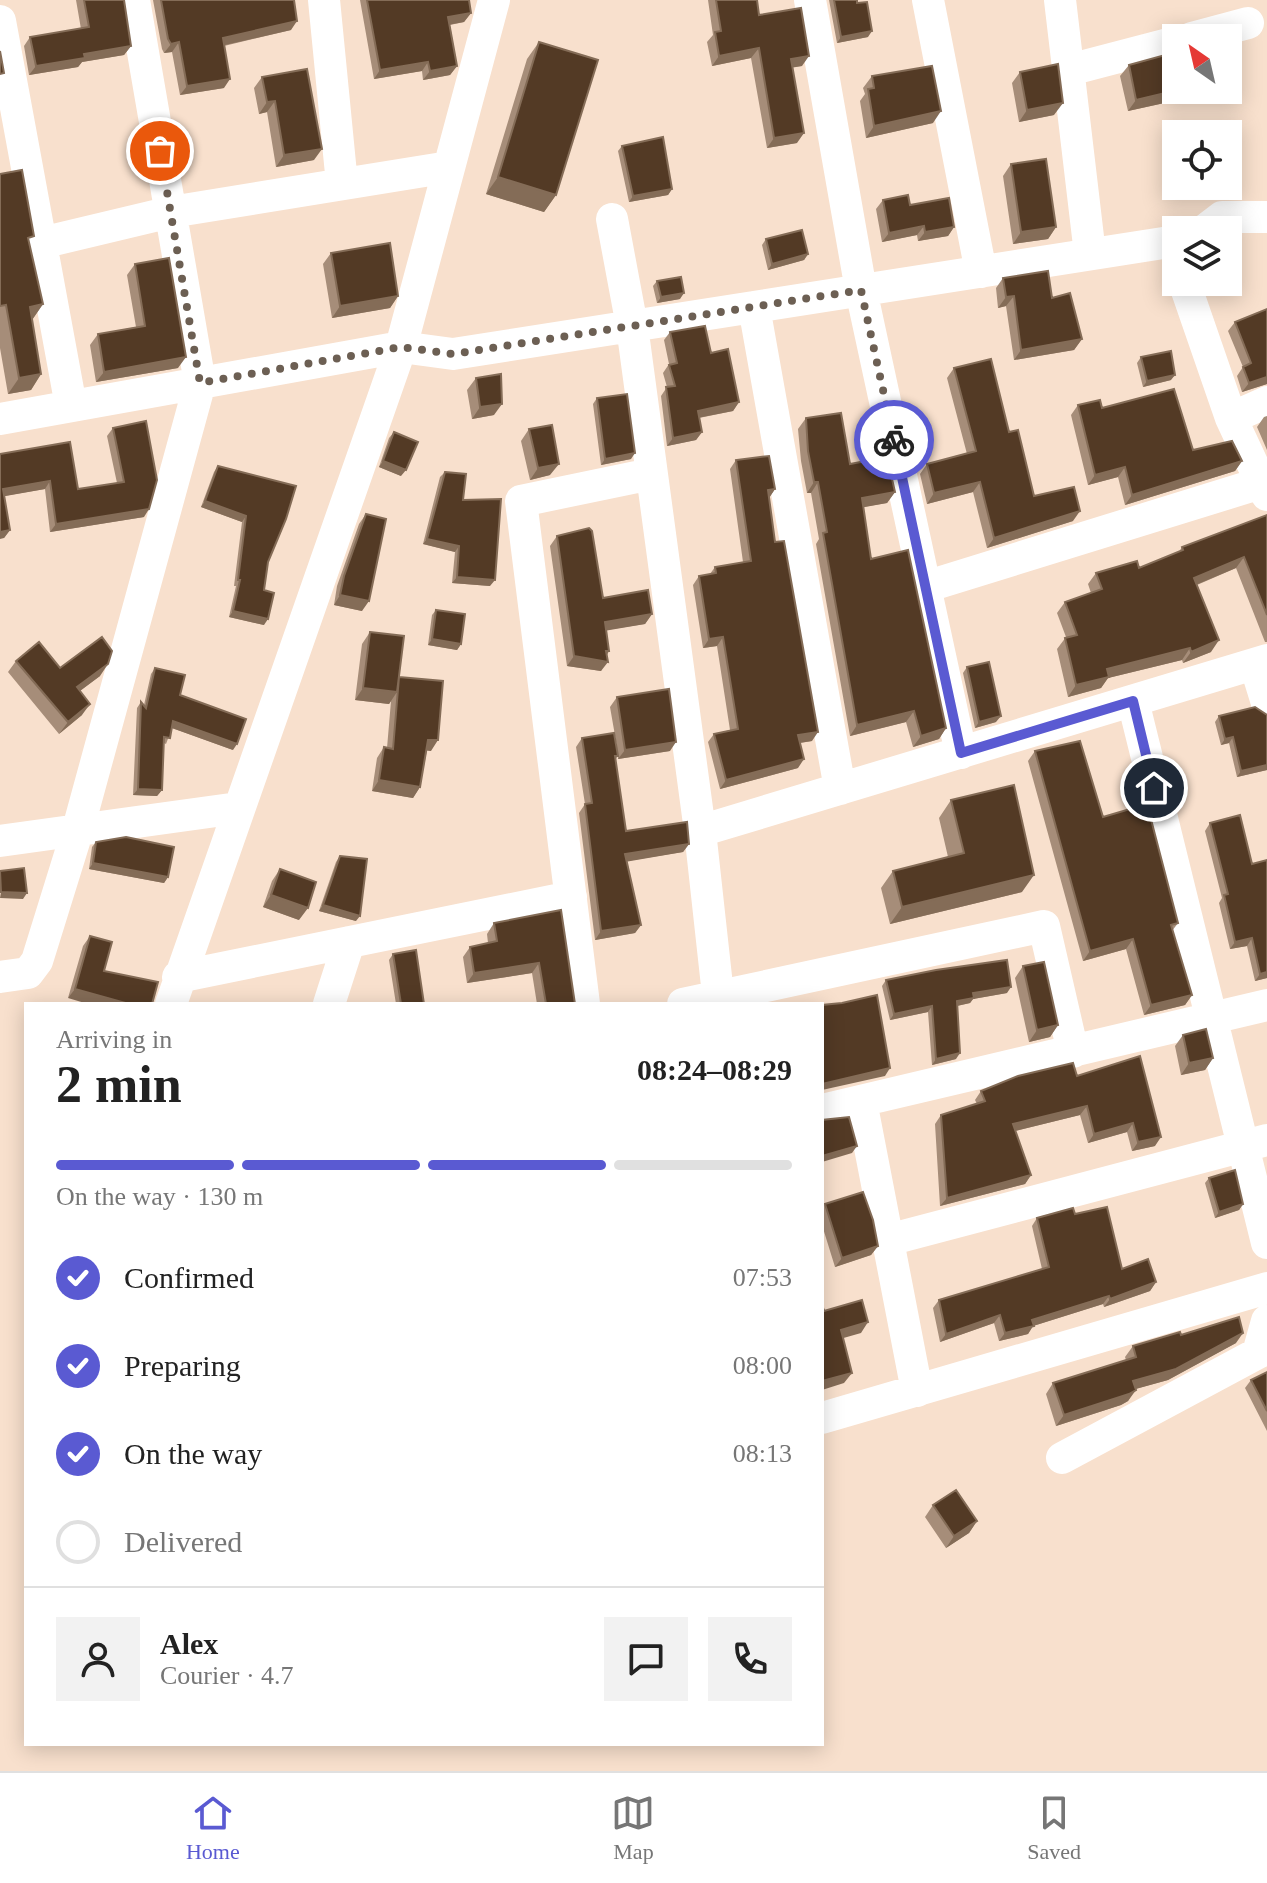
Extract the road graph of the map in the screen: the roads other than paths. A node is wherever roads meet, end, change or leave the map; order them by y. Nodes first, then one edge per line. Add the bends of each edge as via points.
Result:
1 (134, 0) edge
2 (324, 0) edge
3 (494, 0) edge
4 (810, 0) edge
5 (928, 0) edge
6 (1060, 0) edge
7 (0, 21) edge
8 (1248, 23) dead end
9 (1242, 25) edge
10 (1162, 46) edge
11 (1069, 70) junction
12 (449, 167) junction
13 (342, 184) junction
14 (171, 212) junction
15 (1242, 217) edge
16 (1267, 217) edge
17 (612, 219) dead end
18 (41, 243) junction
19 (1162, 248) edge
20 (1090, 254) junction
21 (981, 272) junction
22 (861, 290) junction
23 (1189, 296) edge
24 (754, 307) junction
25 (632, 326) junction
26 (401, 347) junction
27 (200, 383) junction
28 (1267, 402) edge
29 (71, 406) junction
30 (1231, 418) junction
31 (0, 419) edge
32 (651, 474) junction
33 (1264, 489) edge
34 (925, 587) junction
35 (1261, 662) edge
36 (1133, 701) junction
37 (1267, 703) edge
38 (961, 753) junction
39 (840, 789) junction
40 (238, 808) junction
41 (78, 829) junction
42 (700, 831) junction
43 (1, 834) edge
44 (571, 897) junction
45 (349, 942) junction
46 (0, 977) edge
47 (175, 991) edge
48 (718, 1000) edge
49 (330, 1002) edge
50 (584, 1002) edge
51 (1267, 1005) edge
52 (1212, 1019) junction
53 (1073, 1052) junction
54 (861, 1101) junction
55 (824, 1110) edge
56 (1255, 1143) edge
57 (888, 1240) junction
58 (1267, 1243) edge
59 (1267, 1288) edge
60 (1267, 1321) edge
61 (917, 1391) junction
62 (824, 1417) edge
63 (1062, 1458) dead end

1 - 14 street
2 - 13 street
3 - 12 street
4 - 22 street
5 - 21 street
6 - 11 street
7 - 18 street
8 - 9 street
10 - 11 street
11 - 20 street
12 - 13 street
12 - 26 street
13 - 14 street
14 - 18 street
14 - 27 street
15 - 16 street
17 - 25 street
18 - 29 street
19 - 20 street
20 - 21 street
21 - 22 street
22 - 24 street
22 - 34 street
23 - 30 street
24 - 25 street
24 - 39 street
25 - 26 street via 453,354
25 - 32 street
26 - 27 street
26 - 40 street
27 - 29 street
27 - 41 street
28 - 30 street
29 - 31 street
30 - 33 street
32 - 42 street
32 - 44 street via 521,501
33 - 34 street
34 - 38 street
35 - 36 street
35 - 37 street
36 - 38 street
36 - 52 street
38 - 39 street
39 - 42 street
40 - 41 street
40 - 47 street
41 - 43 street
41 - 46 street via 37,961 28,973
42 - 48 street
44 - 45 street
44 - 50 street
45 - 47 street
45 - 49 street
48 - 53 street via 1044,926
51 - 52 street
52 - 53 street
52 - 56 street
53 - 54 street
54 - 55 street
54 - 57 street
56 - 57 street
56 - 58 street
57 - 61 street
59 - 61 street
60 - 63 street via 1258,1353
61 - 62 street

